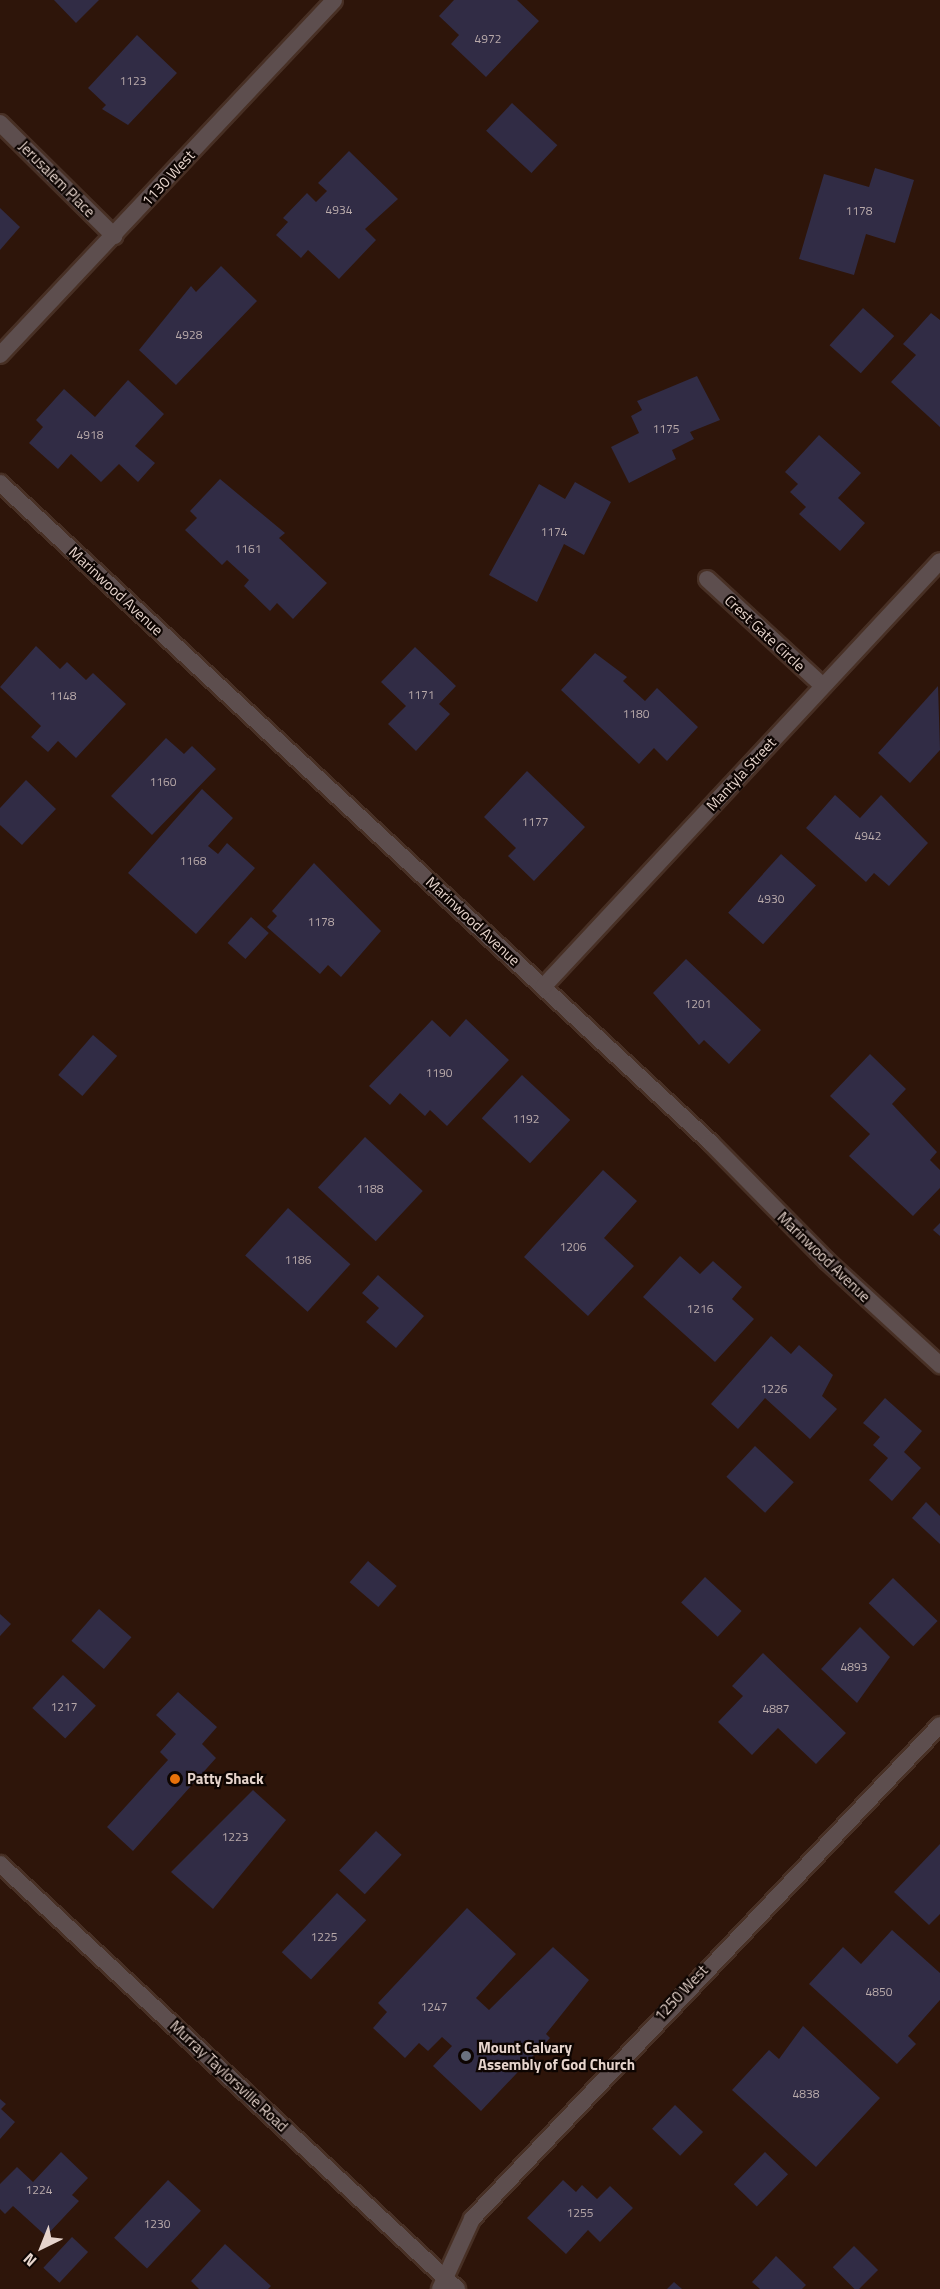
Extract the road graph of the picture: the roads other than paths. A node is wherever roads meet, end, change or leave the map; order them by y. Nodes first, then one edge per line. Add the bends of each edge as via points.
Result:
1 (334, 0) edge
2 (0, 123) edge
3 (114, 236) junction
4 (0, 355) edge
5 (0, 483) edge
6 (940, 561) edge
7 (707, 579) dead end
8 (823, 686) junction
9 (543, 987) junction
10 (940, 1365) edge
11 (940, 1725) edge
12 (0, 1864) edge
13 (447, 2285) edge

1 - 3 street, 1130 West
2 - 3 street, Jerusalem Place
3 - 4 street, 1130 West
5 - 9 street, Marinwood Avenue
6 - 8 street, Mantyla Street
7 - 8 street, Crest Gate Circle
8 - 9 street, Mantyla Street
9 - 10 street, Marinwood Avenue
11 - 13 street, 1250 West via 472,2219
12 - 13 street, Murray Taylorsville Road

